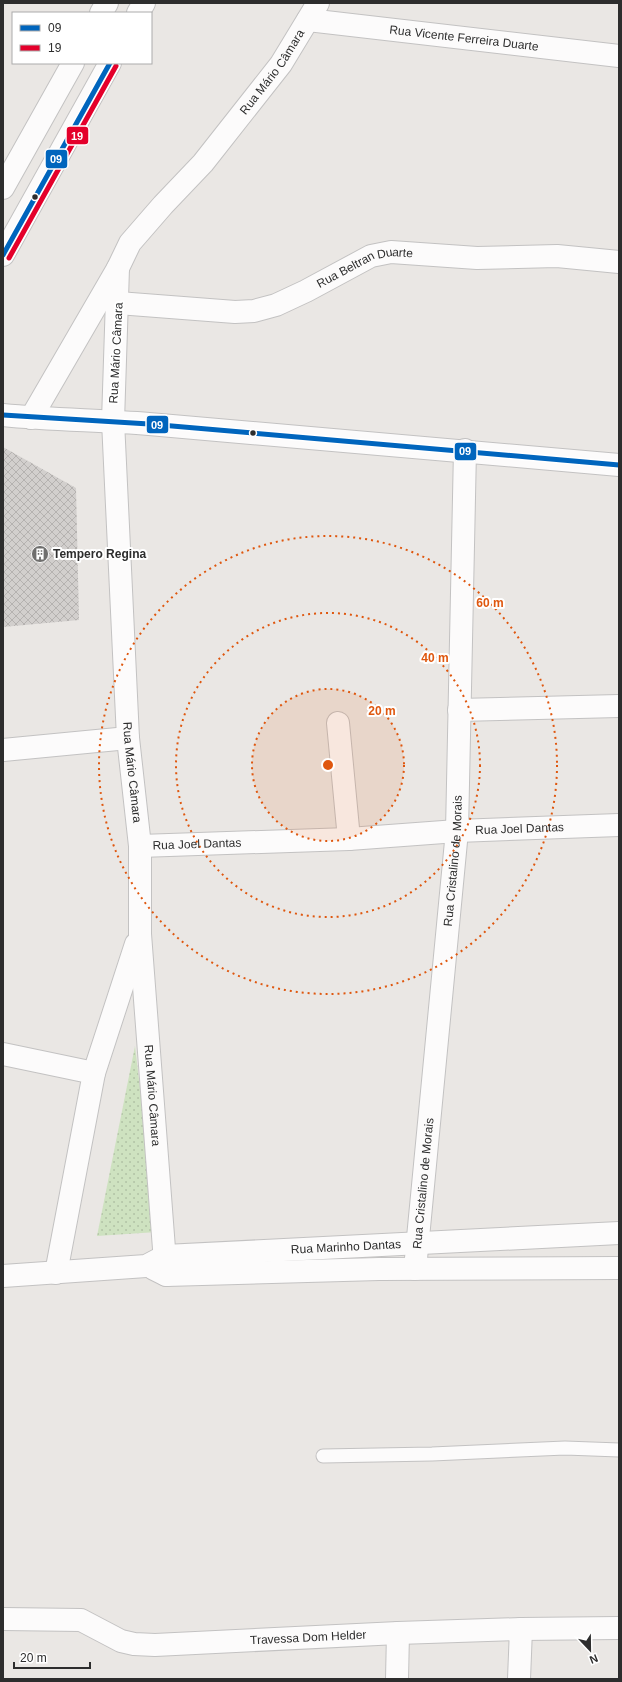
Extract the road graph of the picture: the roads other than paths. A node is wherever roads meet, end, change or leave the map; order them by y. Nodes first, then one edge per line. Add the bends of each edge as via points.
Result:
1 (106, 3) edge
2 (144, 3) edge
3 (102, 12) edge
4 (139, 12) edge
5 (313, 12) edge
6 (619, 56) edge
7 (72, 64) edge
8 (109, 64) edge
9 (3, 188) edge
10 (3, 255) edge
11 (619, 262) edge
12 (118, 268) junction
13 (118, 303) junction
14 (3, 415) edge
15 (31, 418) junction
16 (112, 421) junction
17 (464, 450) junction
18 (619, 465) edge
19 (619, 706) edge
20 (459, 710) junction
21 (338, 723) dead end
22 (128, 738) junction
23 (3, 750) edge
24 (619, 825) edge
25 (456, 831) junction
26 (349, 839) junction
27 (140, 846) junction
28 (140, 934) junction
29 (3, 1054) edge
30 (94, 1073) junction
31 (619, 1233) edge
32 (417, 1243) junction
33 (159, 1266) junction
34 (619, 1268) edge
35 (415, 1269) junction
36 (56, 1273) junction
37 (3, 1276) edge
38 (619, 1450) edge
39 (323, 1456) dead end
40 (3, 1619) edge
41 (619, 1628) edge
42 (521, 1629) junction
43 (398, 1633) junction
44 (398, 1679) edge
45 (519, 1679) edge

1 - 3 street
2 - 4 street
5 - 6 street, Rua Vicente Ferreira Duarte
5 - 12 street, Rua Mário Câmara via 281,64 213,152 130,243
7 - 9 street
8 - 10 street
11 - 13 street, Rua Beltran Duarte via 557,256 477,258 391,252 371,256 282,302 254,311 235,312
12 - 13 street, Rua Mário Câmara
12 - 15 street, Rua Mário Câmara
13 - 16 street, Rua Mário Câmara
14 - 15 street
15 - 16 street
16 - 17 street
16 - 22 street, Rua Mário Câmara
17 - 18 street
17 - 20 street, Rua Cristalino de Morais
19 - 20 street
20 - 25 street, Rua Cristalino de Morais
21 - 26 street
22 - 23 street
22 - 27 street, Rua Mário Câmara
24 - 25 street, Rua Joel Dantas
25 - 26 street, Rua Joel Dantas
25 - 32 street, Rua Cristalino de Morais
26 - 27 street, Rua Joel Dantas
27 - 28 street, Rua Mário Câmara
28 - 30 street
28 - 33 street, Rua Mário Câmara
29 - 30 street
30 - 36 street
31 - 32 street, Rua Marinho Dantas
32 - 33 street, Rua Marinho Dantas
32 - 35 street, Rua Cristalino de Morais
33 - 35 street, Rua Marinho Dantas
33 - 36 street, Rua Marinho Dantas
34 - 35 street, Rua Marinho Dantas
36 - 37 street, Rua Marinho Dantas
38 - 39 lane via 565,1448
40 - 43 street, Travessa Dom Helder via 81,1620 121,1641 141,1645
41 - 42 street, Travessa Dom Helder
42 - 43 street, Travessa Dom Helder
42 - 45 street
43 - 44 street

